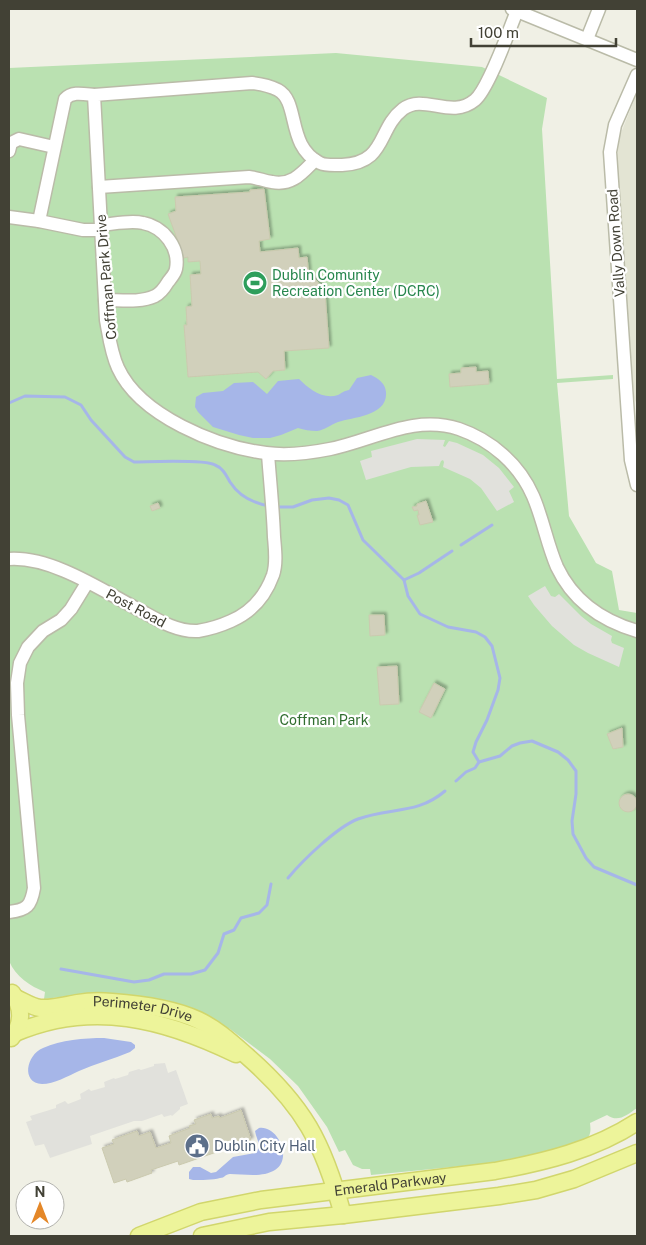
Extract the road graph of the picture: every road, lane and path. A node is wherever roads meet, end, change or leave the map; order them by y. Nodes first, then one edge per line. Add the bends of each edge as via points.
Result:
1 (599, 9) edge
2 (514, 10) edge
3 (587, 39) junction
4 (637, 60) edge
5 (637, 75) edge
6 (94, 94) junction
7 (54, 147) junction
8 (9, 151) edge
9 (315, 160) junction
10 (99, 188) junction
11 (9, 217) edge
12 (39, 220) junction
13 (101, 227) junction
14 (105, 300) junction
15 (633, 416) edge
16 (268, 454) junction
17 (637, 485) edge
18 (9, 559) edge
19 (87, 583) junction
20 (637, 632) edge
21 (9, 912) edge
22 (12, 994) edge
23 (12, 1036) edge
24 (256, 1064) junction
25 (637, 1122) edge
26 (637, 1153) edge
27 (336, 1191) junction
28 (343, 1215) junction
29 (139, 1236) edge
30 (202, 1236) edge

1 - 3 street
2 - 3 street
2 - 9 street via 492,72 475,100 456,108 411,104 402,109 390,123 380,145 363,160 352,165 322,164
3 - 4 street
5 - 15 street, Vally Down Road via 615,125 610,152
6 - 7 street via 68,95
6 - 9 street via 252,83 264,85 279,90 286,97 300,144
6 - 10 street, Coffman Park Drive
7 - 8 street via 19,139 11,143
7 - 12 street
9 - 10 street via 292,181 279,184 249,177
10 - 13 street, Coffman Park Drive
11 - 12 street
12 - 13 street via 83,230
13 - 14 street, Coffman Park Drive
13 - 14 street via 143,223 153,226 170,240 176,267 159,294 153,297
14 - 16 street, Coffman Park Drive via 109,336 118,368 142,401 160,415 222,444
15 - 17 street, Vally Down Road via 631,460
16 - 19 street, Post Road via 274,520 274,573 268,587 246,614 219,626 196,631 169,626
16 - 20 street, Coffman Park Drive via 332,448 416,425 459,429 494,447 525,480 557,567 575,594 600,615
18 - 19 street, Post Road via 37,560
19 - 21 street via 71,609 43,631 28,647 20,663 18,715 34,888 27,907
22 - 23 main road via 21,1014
22 - 24 main road, Perimeter Drive via 42,1008 110,1001 179,1013 218,1031
23 - 24 main road, Perimeter Drive via 46,1022 76,1017 133,1018 174,1028
24 - 27 main road, Perimeter Drive via 294,1102 305,1118 325,1156
25 - 27 main road, Emerald Parkway via 578,1152 533,1164
26 - 28 main road, Emerald Parkway via 574,1179 536,1190
27 - 28 main road, Perimeter Drive
27 - 29 main road, Emerald Parkway via 261,1200 201,1212
28 - 30 main road, Emerald Parkway via 269,1222

